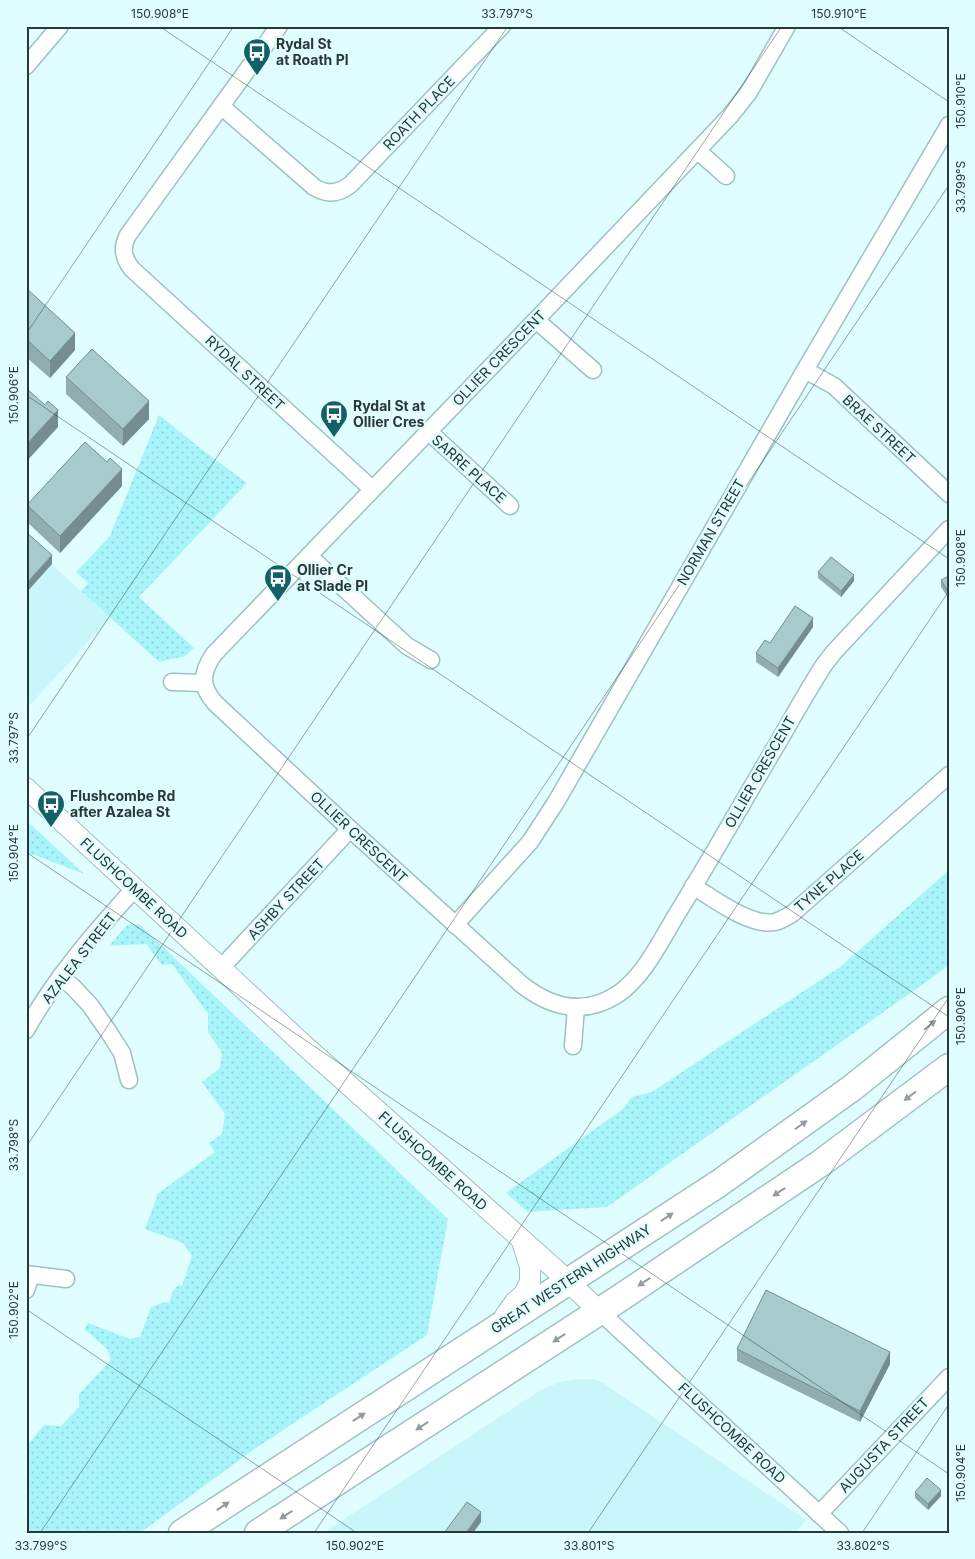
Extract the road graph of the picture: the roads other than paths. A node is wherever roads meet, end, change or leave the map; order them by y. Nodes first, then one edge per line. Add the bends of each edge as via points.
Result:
1 (60, 26) edge
2 (279, 26) edge
3 (502, 26) edge
4 (787, 26) edge
5 (26, 66) edge
6 (221, 106) junction
7 (947, 132) edge
8 (698, 151) junction
9 (726, 176) dead end
10 (536, 320) junction
11 (593, 370) dead end
12 (805, 370) junction
13 (428, 431) junction
14 (372, 490) junction
15 (949, 494) edge
16 (510, 506) dead end
17 (949, 529) edge
18 (308, 556) junction
19 (431, 660) dead end
20 (172, 682) dead end
21 (204, 683) junction
22 (949, 775) edge
23 (26, 788) edge
24 (350, 829) junction
25 (693, 886) junction
26 (135, 888) junction
27 (455, 925) junction
28 (222, 968) junction
29 (60, 978) junction
30 (576, 1007) junction
31 (949, 1010) edge
32 (27, 1027) edge
33 (573, 1046) dead end
34 (949, 1067) edge
35 (129, 1080) dead end
36 (521, 1239) junction
37 (66, 1279) dead end
38 (28, 1280) edge
39 (567, 1281) junction
40 (599, 1311) junction
41 (497, 1326) junction
42 (949, 1377) edge
43 (820, 1514) junction
44 (182, 1533) edge
45 (258, 1533) edge
46 (840, 1533) edge

1 - 5 street
2 - 6 street, RYDAL STREET
3 - 6 street, ROATH PLACE via 351,184 332,199
4 - 8 street, OLLIER CRESCENT via 749,92
6 - 14 street, RYDAL STREET via 119,252 132,269
7 - 12 street, NORMAN STREET
8 - 9 street
8 - 10 street, OLLIER CRESCENT
10 - 11 street
10 - 13 street, OLLIER CRESCENT
12 - 15 street, BRAE STREET via 834,386
12 - 27 street, NORMAN STREET via 551,810 530,842
13 - 14 street, OLLIER CRESCENT
13 - 16 street, SARRE PLACE
14 - 18 street, OLLIER CRESCENT
17 - 25 street, OLLIER CRESCENT via 824,664
18 - 19 street via 407,646
18 - 21 street, OLLIER CRESCENT via 214,654 205,670
20 - 21 street
21 - 24 street, OLLIER CRESCENT via 215,704
22 - 25 street, TYNE PLACE via 784,919 769,923 752,920
23 - 26 street, FLUSHCOMBE ROAD
24 - 27 street, OLLIER CRESCENT
24 - 28 street, ASHBY STREET
25 - 30 street, OLLIER CRESCENT via 634,980 608,1000
26 - 28 street, FLUSHCOMBE ROAD
26 - 29 street, AZALEA STREET
27 - 30 street, OLLIER CRESCENT via 528,990 554,1003
28 - 36 street, FLUSHCOMBE ROAD
29 - 32 street, AZALEA STREET
29 - 35 street via 90,1005 108,1031 122,1053
30 - 33 street
39 -> 31 highway, GREAT WESTERN HIGHWAY via 718,1184 852,1088
34 -> 40 highway via 821,1163
36 - 39 street, FLUSHCOMBE ROAD
36 - 41 street via 530,1267 530,1282
37 - 38 street
39 - 40 street, FLUSHCOMBE ROAD
39 - 41 highway, GREAT WESTERN HIGHWAY
40 - 43 street, FLUSHCOMBE ROAD
40 -> 45 highway
44 -> 41 highway, GREAT WESTERN HIGHWAY
42 - 43 street, AUGUSTA STREET
43 - 46 street, FLUSHCOMBE ROAD

